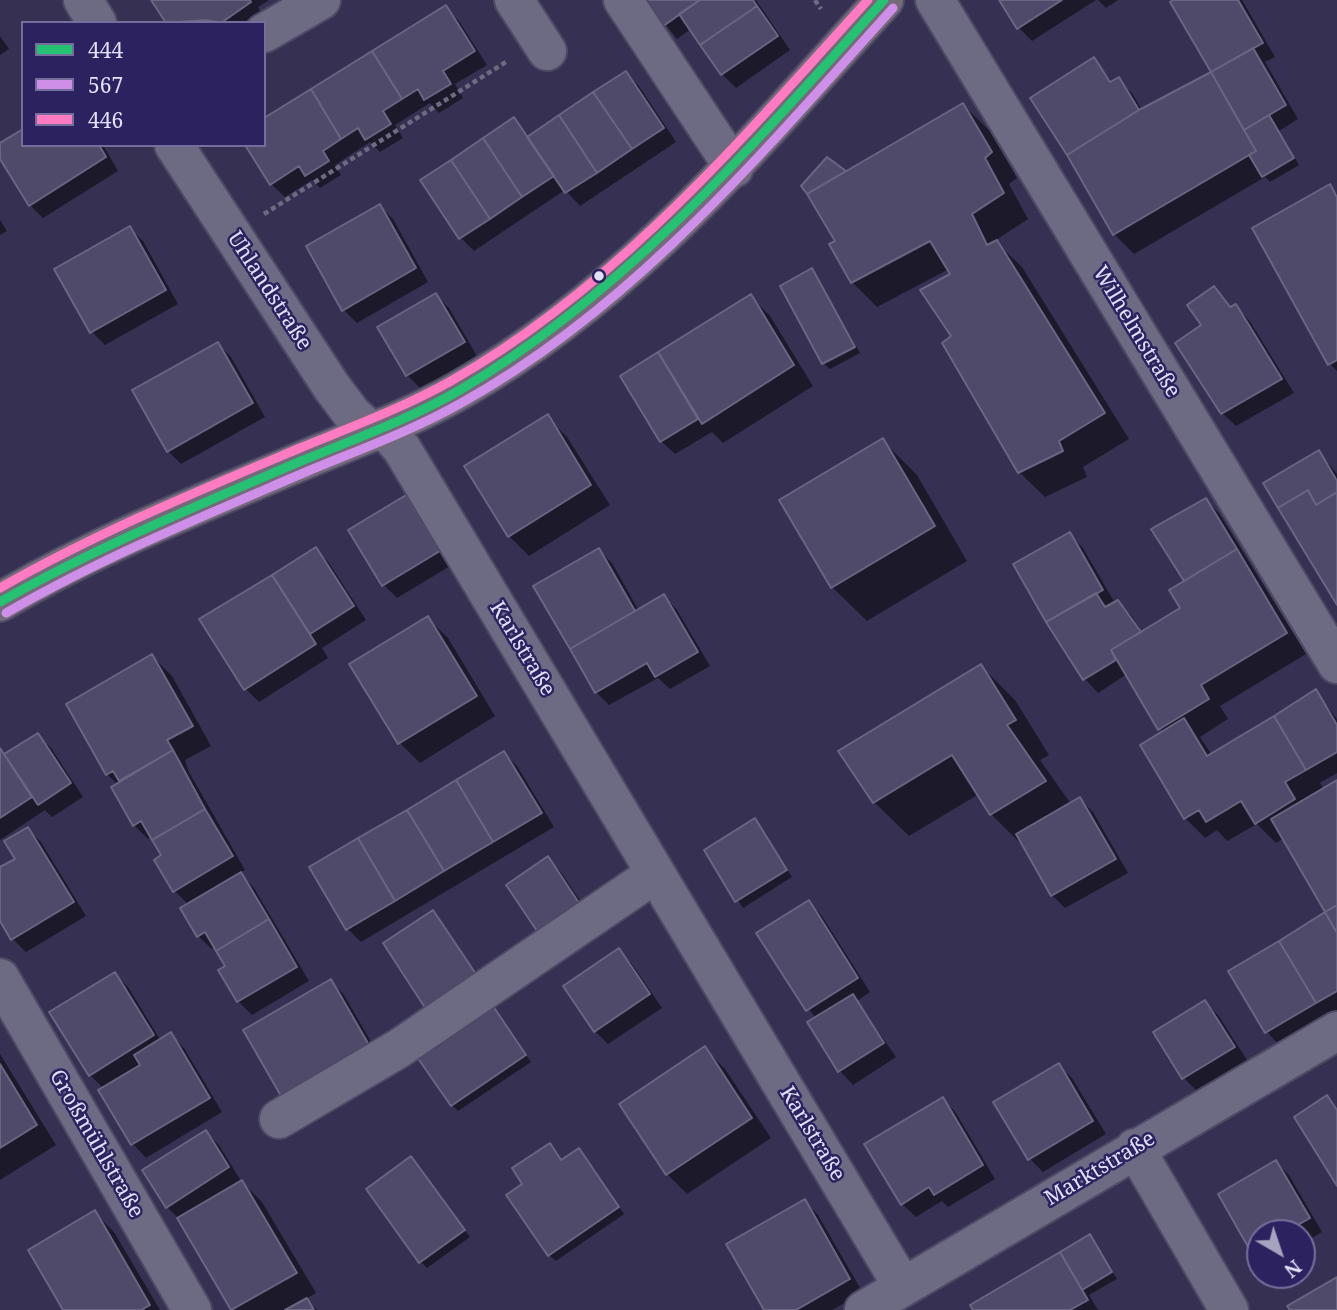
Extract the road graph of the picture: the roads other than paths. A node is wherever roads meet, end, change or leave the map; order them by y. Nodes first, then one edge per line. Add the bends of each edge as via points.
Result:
1 (83, 0) edge
2 (321, 0) edge
3 (514, 0) edge
4 (623, 0) edge
5 (884, 0) edge
6 (935, 0) edge
7 (96, 21) edge
8 (266, 32) edge
9 (543, 46) road end
10 (175, 147) edge
11 (734, 168) junction
12 (378, 430) junction
13 (0, 602) edge
14 (1337, 664) edge
15 (655, 874) junction
16 (0, 978) edge
17 (1337, 1031) edge
18 (279, 1119) dead end
19 (1135, 1148) junction
20 (904, 1287) junction
21 (192, 1310) edge
22 (864, 1310) edge
23 (1229, 1310) edge

1 - 7 street
2 - 8 street
3 - 9 street
4 - 11 street
5 - 11 main road
6 - 14 street, Wilhelmstraße
10 - 12 street, Uhlandstraße via 331,386 352,414
11 - 12 main road via 623,274 546,334 460,390
12 - 13 main road via 109,543
12 - 15 street, Karlstraße via 402,449
15 - 18 street via 398,1049
15 - 20 street, Karlstraße
16 - 21 street, Großmühlstraße
17 - 19 street, Marktstraße
19 - 20 street, Marktstraße
19 - 23 street
20 - 22 street, Marktstraße

